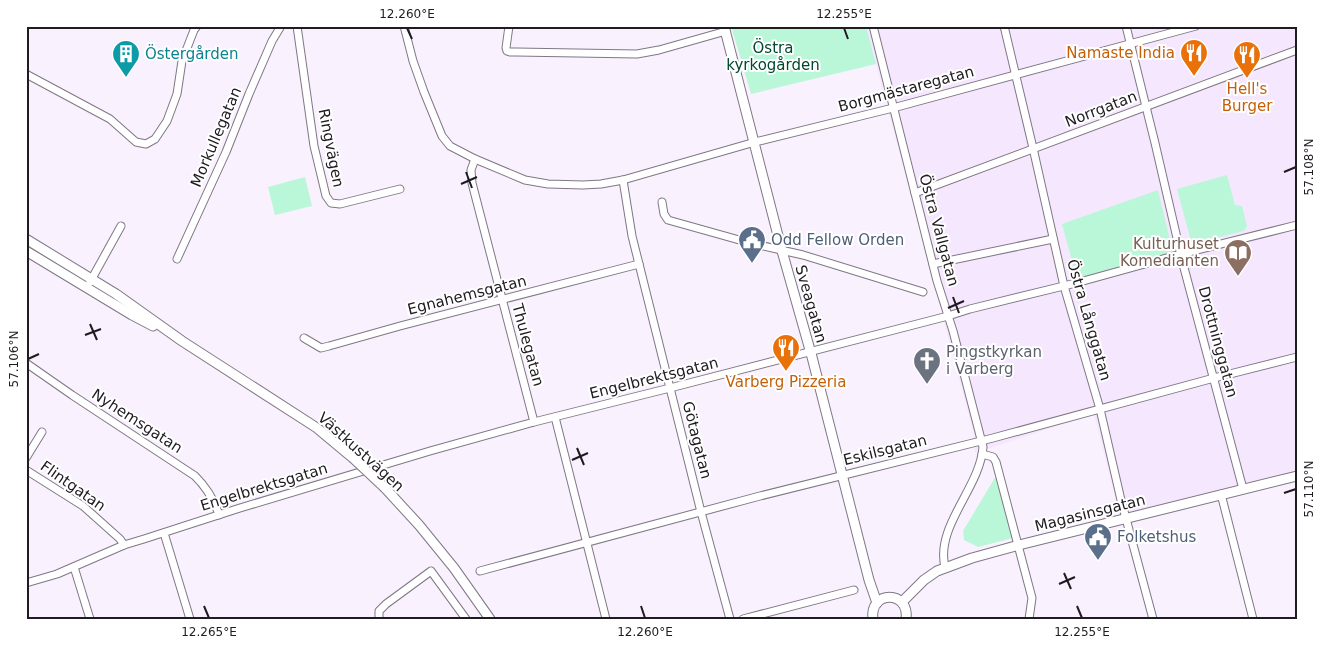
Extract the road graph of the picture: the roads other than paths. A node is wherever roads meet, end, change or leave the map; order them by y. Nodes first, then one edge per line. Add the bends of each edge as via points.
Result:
1 (197, 26) edge
2 (281, 26) edge
3 (297, 26) edge
4 (404, 26) edge
5 (509, 26) edge
6 (873, 26) edge
7 (1004, 26) edge
8 (1126, 26) edge
9 (1196, 26) edge
10 (725, 29) edge
11 (1130, 44) junction
12 (1297, 50) edge
13 (26, 74) edge
14 (1015, 74) junction
15 (1146, 106) junction
16 (893, 108) junction
17 (755, 142) junction
18 (1034, 148) junction
19 (475, 159) junction
20 (623, 180) junction
21 (400, 189) dead end
22 (915, 193) junction
23 (662, 202) dead end
24 (1297, 225) edge
25 (121, 226) dead end
26 (1053, 238) junction
27 (26, 240) edge
28 (26, 250) edge
29 (782, 251) junction
30 (1181, 254) junction
31 (178, 259) dead end
32 (639, 264) junction
33 (933, 264) junction
34 (92, 279) junction
35 (1064, 286) junction
36 (87, 288) junction
37 (923, 292) dead end
38 (502, 300) junction
39 (948, 316) junction
40 (304, 338) dead end
41 (182, 341) junction
42 (810, 351) junction
43 (1297, 357) edge
44 (26, 363) edge
45 (1214, 378) junction
46 (670, 388) junction
47 (1100, 409) junction
48 (555, 417) junction
49 (534, 422) junction
50 (42, 432) dead end
51 (982, 440) junction
52 (982, 454) junction
53 (26, 458) edge
54 (26, 470) edge
55 (842, 475) junction
56 (1297, 476) edge
57 (1243, 489) junction
58 (1221, 494) junction
59 (701, 512) junction
60 (219, 515) junction
61 (1127, 518) junction
62 (164, 533) junction
63 (586, 542) junction
64 (124, 545) junction
65 (1019, 545) junction
66 (74, 567) junction
67 (945, 567) junction
68 (480, 570) dead end
69 (26, 583) edge
70 (854, 590) dead end
71 (902, 602) junction
72 (877, 603) junction
73 (90, 619) edge
74 (190, 619) edge
75 (379, 619) edge
76 (466, 619) edge
77 (490, 619) edge
78 (606, 619) edge
79 (730, 619) edge
80 (743, 619) edge
81 (873, 619) edge
82 (906, 619) edge
83 (1029, 619) edge
84 (1153, 619) edge
85 (1253, 619) edge

1 - 13 street via 182,62 177,94 167,121 155,139 146,144 136,142 110,119
2 - 31 street, Morkullegatan
3 - 21 street, Ringvägen via 314,146 326,196 331,203 340,204
4 - 19 street, Borgmästaregatan via 418,75 442,136 450,146
5 - 10 street via 506,48 510,52 637,54
6 - 16 street, Östra Vallgatan
7 - 14 street, Östra Långgatan
8 - 11 street, Drottninggatan
9 - 11 street, Borgmästaregatan
10 - 17 street, Sveagatan
11 - 14 street, Borgmästaregatan
11 - 15 street, Drottninggatan
12 - 15 street, Norrgatan
14 - 16 street, Borgmästaregatan
14 - 18 street, Östra Långgatan
15 - 18 street, Norrgatan
15 - 30 street, Drottninggatan
16 - 17 street, Borgmästaregatan
16 - 22 street, Östra Vallgatan
17 - 20 street, Borgmästaregatan
17 - 29 street, Sveagatan
18 - 22 street, Norrgatan
18 - 26 street, Östra Långgatan
19 - 20 street, Borgmästaregatan via 536,183 583,185
19 - 38 street, Thulegatan via 471,170 472,183
20 - 32 street, Götagatan
22 - 33 street, Östra Vallgatan
23 - 29 street via 668,220
24 - 30 street, Engelbrektsgatan
25 - 34 street
26 - 33 street
26 - 35 street, Östra Långgatan
27 - 34 street, Västkustvägen
28 - 36 street, Västkustvägen
29 - 37 street
29 - 42 street, Sveagatan
30 - 35 street, Engelbrektsgatan
30 - 45 street, Drottninggatan
32 - 38 street, Egnahemsgatan
32 - 46 street, Götagatan
33 - 39 street, Östra Vallgatan
34 - 36 street
34 - 41 street, Västkustvägen
35 - 39 street, Engelbrektsgatan
35 - 47 street, Östra Långgatan
36 - 41 street, Västkustvägen
38 - 40 street, Egnahemsgatan via 321,348
38 - 49 street, Thulegatan
39 - 42 street, Engelbrektsgatan
39 - 51 street, Östra Vallgatan
41 - 77 street, Västkustvägen, bridge via 317,428 353,458 419,525
42 - 46 street, Engelbrektsgatan
42 - 55 street, Sveagatan
43 - 45 street, Eskilsgatan
44 - 60 street, Nyhemsgatan via 194,476 207,489
45 - 47 street, Eskilsgatan
45 - 57 street, Drottninggatan
46 - 48 street, Engelbrektsgatan
46 - 59 street, Götagatan
47 - 51 street, Eskilsgatan
47 - 61 street, Östra Långgatan
48 - 49 street, Engelbrektsgatan
48 - 63 street
49 - 60 street, Engelbrektsgatan
50 - 53 street
51 - 52 street, Östra Vallgatan
51 - 55 street, Eskilsgatan
52 - 65 street via 993,457 996,462
52 - 67 street, Östra Vallgatan via 977,473 947,534 943,556
54 - 64 street, Flintgatan via 83,506
55 - 59 street, Eskilsgatan
55 - 72 street, Sveagatan
56 - 57 street, Magasinsgatan
57 - 58 street, Magasinsgatan
58 - 61 street, Magasinsgatan
58 - 85 street
59 - 63 street, Eskilsgatan
59 - 79 street, Götagatan
60 - 62 street, Engelbrektsgatan
61 - 65 street, Magasinsgatan
61 - 84 street, Östra Långgatan
62 - 64 street, Engelbrektsgatan
62 - 74 street
63 - 68 street, Eskilsgatan
63 - 78 street
64 - 66 street, Engelbrektsgatan
65 - 67 street, Magasinsgatan
65 - 83 street via 1032,598
66 - 69 street, Engelbrektsgatan
66 - 73 street
67 - 71 street, Magasinsgatan via 924,580
70 - 80 street
71 - 72 street via 889,597
71 - 82 street
72 - 81 street
75 - 76 street via 379,611 386,604 431,571

